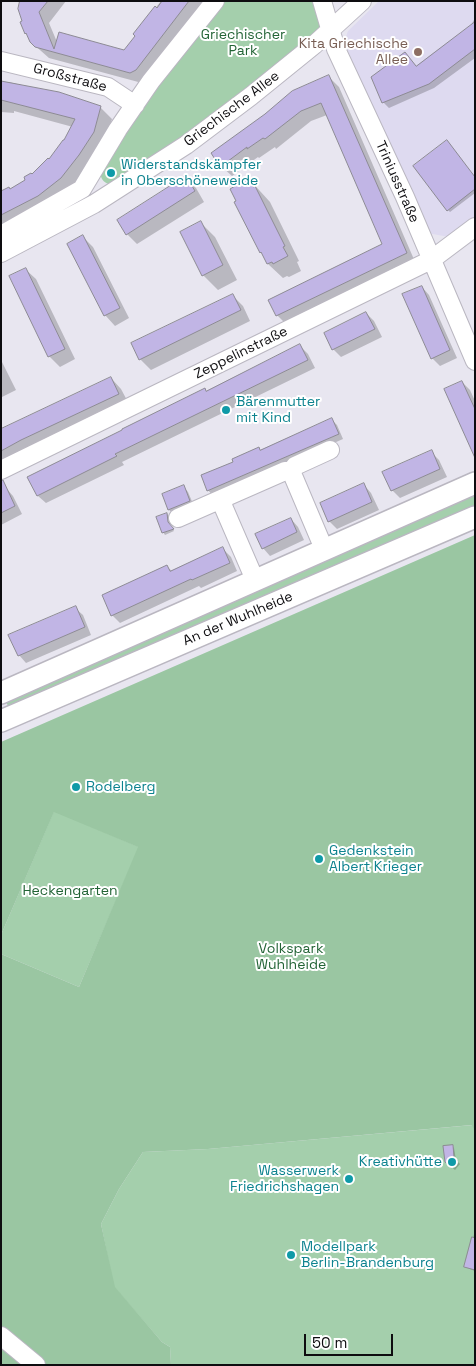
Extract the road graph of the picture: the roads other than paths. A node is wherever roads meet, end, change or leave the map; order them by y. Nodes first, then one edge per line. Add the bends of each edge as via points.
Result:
1 (215, 1) edge
2 (322, 1) edge
3 (362, 1) edge
4 (331, 30) junction
5 (1, 61) edge
6 (135, 105) junction
7 (82, 189) junction
8 (94, 204) junction
9 (475, 227) edge
10 (1, 235) edge
11 (1, 253) edge
12 (431, 260) junction
13 (475, 362) edge
14 (330, 450) dead end
15 (1, 470) edge
16 (291, 471) junction
17 (475, 482) edge
18 (224, 499) junction
19 (178, 518) dead end
20 (475, 518) edge
21 (324, 548) junction
22 (255, 580) junction
23 (1, 693) edge
24 (1, 721) edge
25 (1, 1336) edge
26 (36, 1365) edge

1 - 6 street
2 - 4 street, Triniusstraße
3 - 4 street, Griechische Allee
4 - 8 street, Griechische Allee via 186,144
4 - 12 street, Triniusstraße via 336,49
5 - 6 street, Großstraße via 108,87
6 - 7 street
7 - 8 street
7 - 10 street
8 - 11 street, Griechische Allee
9 - 12 street, Zeppelinstraße
12 - 13 street, Triniusstraße
12 - 15 street, Zeppelinstraße
14 - 16 street via 295,466
16 - 18 street via 277,474
16 - 21 street
17 - 21 main road, An der Wuhlheide
18 - 19 street
18 - 22 street via 223,506
20 - 24 main road, An der Wuhlheide
21 - 22 main road, An der Wuhlheide
22 - 23 main road, An der Wuhlheide
25 - 26 street

